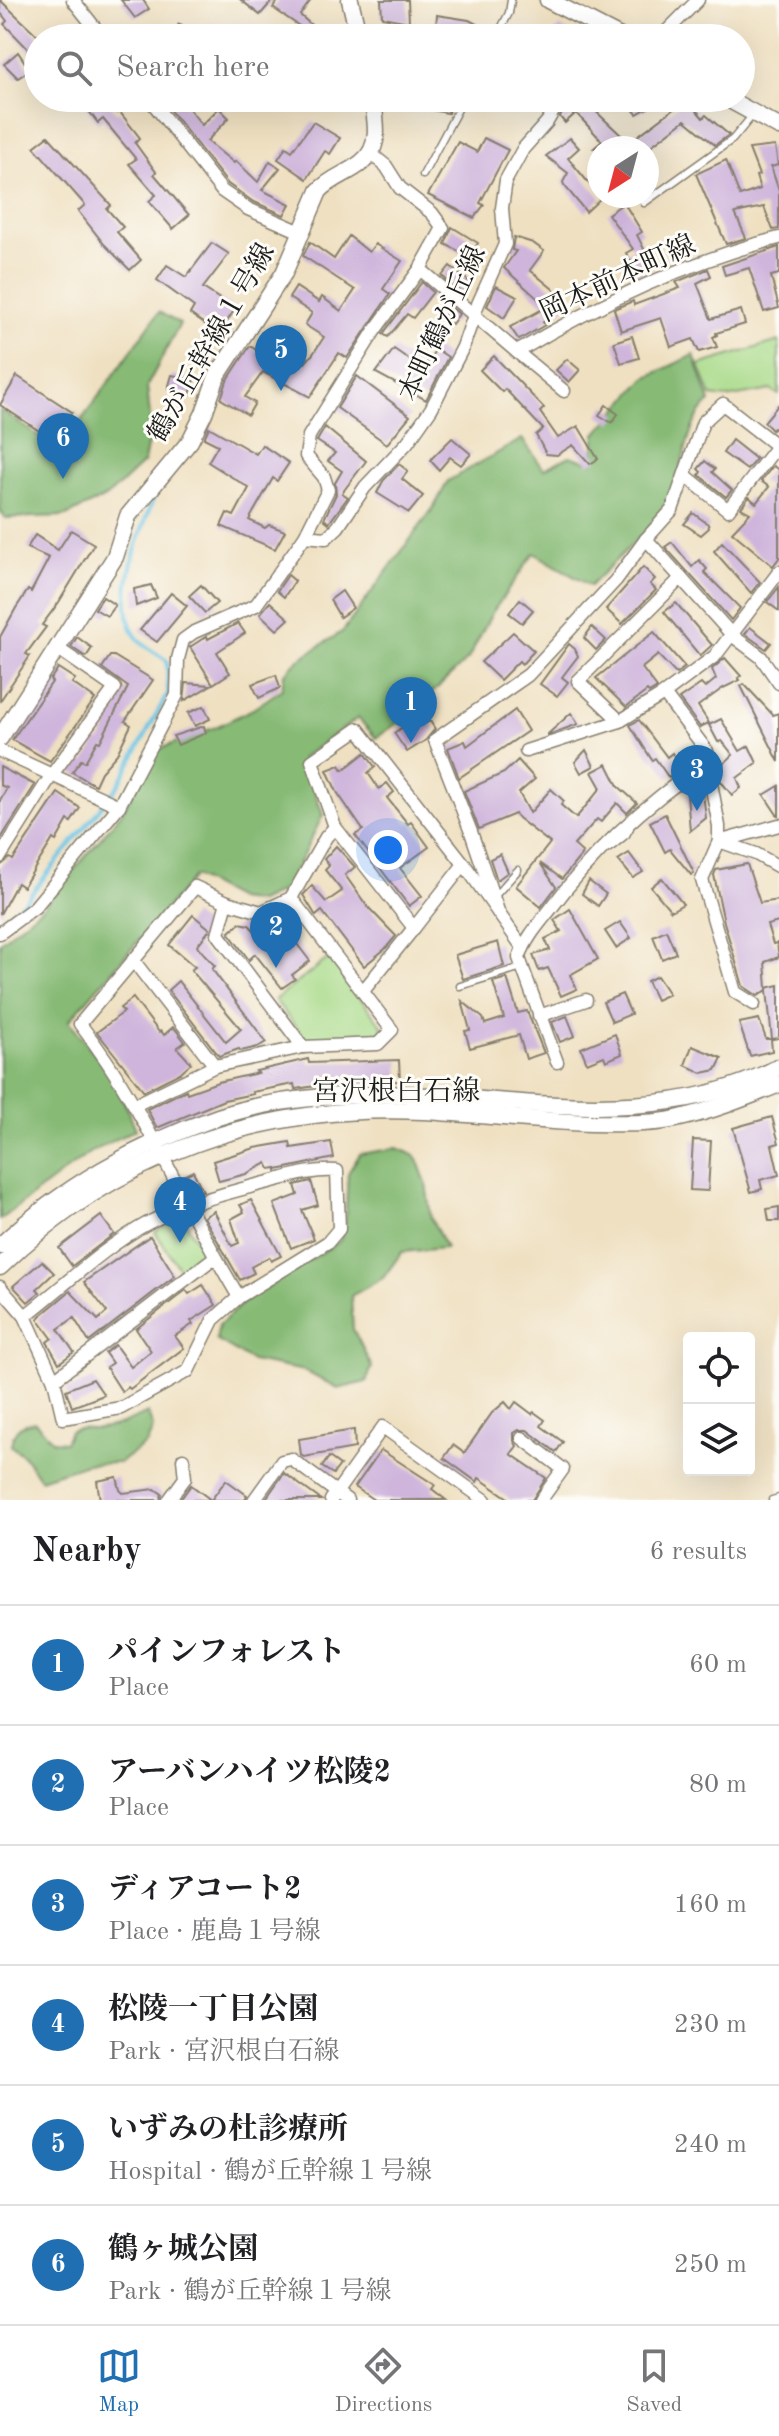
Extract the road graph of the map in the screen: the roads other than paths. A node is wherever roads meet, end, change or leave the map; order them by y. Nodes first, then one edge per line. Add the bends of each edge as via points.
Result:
1 (74, 0) edge
2 (350, 0) edge
3 (511, 0) edge
4 (548, 0) edge
5 (698, 0) edge
6 (92, 24) edge
7 (356, 24) edge
8 (503, 24) edge
9 (591, 24) edge
10 (674, 24) edge
11 (160, 112) edge
12 (375, 112) edge
13 (457, 112) edge
14 (553, 112) edge
15 (754, 113) joint
16 (779, 127) edge
17 (370, 153) junction
18 (423, 175) dead end
19 (659, 192) edge
20 (301, 232) junction
21 (779, 238) edge
22 (420, 269) junction
23 (474, 316) junction
24 (517, 352) junction
25 (564, 391) dead end
26 (778, 447) edge
27 (685, 475) junction
28 (305, 536) junction
29 (646, 539) junction
30 (779, 572) edge
31 (681, 578) junction
32 (733, 636) junction
33 (57, 648) junction
34 (779, 683) edge
35 (664, 694) junction
36 (620, 721) junction
37 (0, 738) edge
38 (0, 751) edge
39 (526, 751) dead end
40 (707, 762) junction
41 (51, 776) junction
42 (111, 802) junction
43 (634, 817) junction
44 (779, 825) edge
45 (335, 827) junction
46 (719, 841) junction
47 (0, 857) edge
48 (464, 864) junction
49 (779, 867) edge
50 (518, 870) dead end
51 (574, 888) dead end
52 (291, 898) junction
53 (493, 898) junction
54 (227, 902) junction
55 (499, 914) junction
56 (414, 928) junction
57 (0, 933) edge
58 (523, 948) junction
59 (133, 960) junction
60 (522, 967) junction
61 (460, 986) dead end
62 (363, 991) junction
63 (586, 1000) dead end
64 (754, 1004) dead end
65 (539, 1016) junction
66 (303, 1047) junction
67 (557, 1062) dead end
68 (215, 1066) junction
69 (778, 1078) edge
70 (135, 1105) junction
71 (158, 1149) junction
72 (189, 1206) junction
73 (0, 1246) edge
74 (215, 1257) junction
75 (0, 1267) edge
76 (0, 1287) edge
77 (239, 1297) junction
78 (25, 1316) junction
79 (54, 1380) junction
80 (522, 1438) dead end
81 (183, 1459) dead end
82 (338, 1497) edge
83 (779, 1498) edge
84 (169, 1500) edge
85 (254, 1500) edge
86 (485, 1500) edge
87 (541, 1500) edge
88 (772, 1500) edge

1 - 6 street
2 - 7 street
3 - 8 lane
4 - 9 street
5 - 10 street
11 - 20 street via 222,191
12 - 17 street via 376,139
13 - 18 lane
14 - 23 street, 本町鶴が丘線 via 506,180 505,244
15 - 16 street
15 - 19 lane via 733,139
17 - 20 street, 鶴が丘幹線１号線 via 319,191
17 - 22 street via 443,228
20 - 33 street, 鶴が丘幹線１号線 via 284,273 217,376 190,441 128,516 115,557
21 - 24 street, 岡本前本町線 via 622,295
22 - 23 street, 岡本前本町線
22 - 28 street via 309,436 306,456 328,490
23 - 24 street, 岡本前本町線
23 - 28 street, 本町鶴が丘線 via 436,400 407,443 326,538
24 - 25 street
26 - 27 street via 728,510
26 - 27 street via 723,404 703,422
27 - 29 street via 672,510
28 - 42 street via 256,605 183,640 177,695
29 - 31 street
29 - 53 street via 616,580 528,675 435,740
30 - 32 street
31 - 32 street
31 - 36 street via 578,681
32 - 34 street via 761,657
32 - 35 street
33 - 37 street, 鶴が丘幹線１号線
33 - 41 street via 115,688
35 - 36 street
35 - 40 street via 707,751
36 - 39 street
38 - 41 street
40 - 43 street
40 - 46 street
41 - 42 street
41 - 47 street
42 - 57 street via 35,907
43 - 51 lane via 626,835
43 - 58 street via 568,885
44 - 46 street
45 - 48 street via 312,761 358,729
45 - 52 street
45 - 56 street
46 - 49 street
46 - 64 street via 702,880 735,992
48 - 55 street
48 - 56 street
50 - 53 lane
52 - 54 street via 261,912
52 - 62 street
53 - 55 street
54 - 59 street via 195,887
54 - 66 street via 218,934
55 - 58 street
56 - 62 street
58 - 60 street
59 - 68 street
59 - 70 street via 80,1024
60 - 61 lane
60 - 65 street
62 - 66 street via 392,1030 378,1044
63 - 65 street
65 - 67 street
66 - 68 street
68 - 70 street
69 - 71 street via 647,1106 423,1096 297,1100 220,1116
70 - 71 street
71 - 72 street
71 - 73 street via 76,1186
71 - 75 street via 56,1219
72 - 74 street
72 - 77 street via 319,1169 337,1171 339,1229 328,1242
72 - 78 street via 148,1223
74 - 77 street
74 - 79 street
76 - 78 street
77 - 79 street via 213,1320 188,1371 121,1408 63,1418
78 - 79 street
80 - 87 street via 563,1469
81 - 84 street via 185,1478
82 - 85 street via 291,1459 282,1461
82 - 86 street via 383,1427
83 - 88 lane

